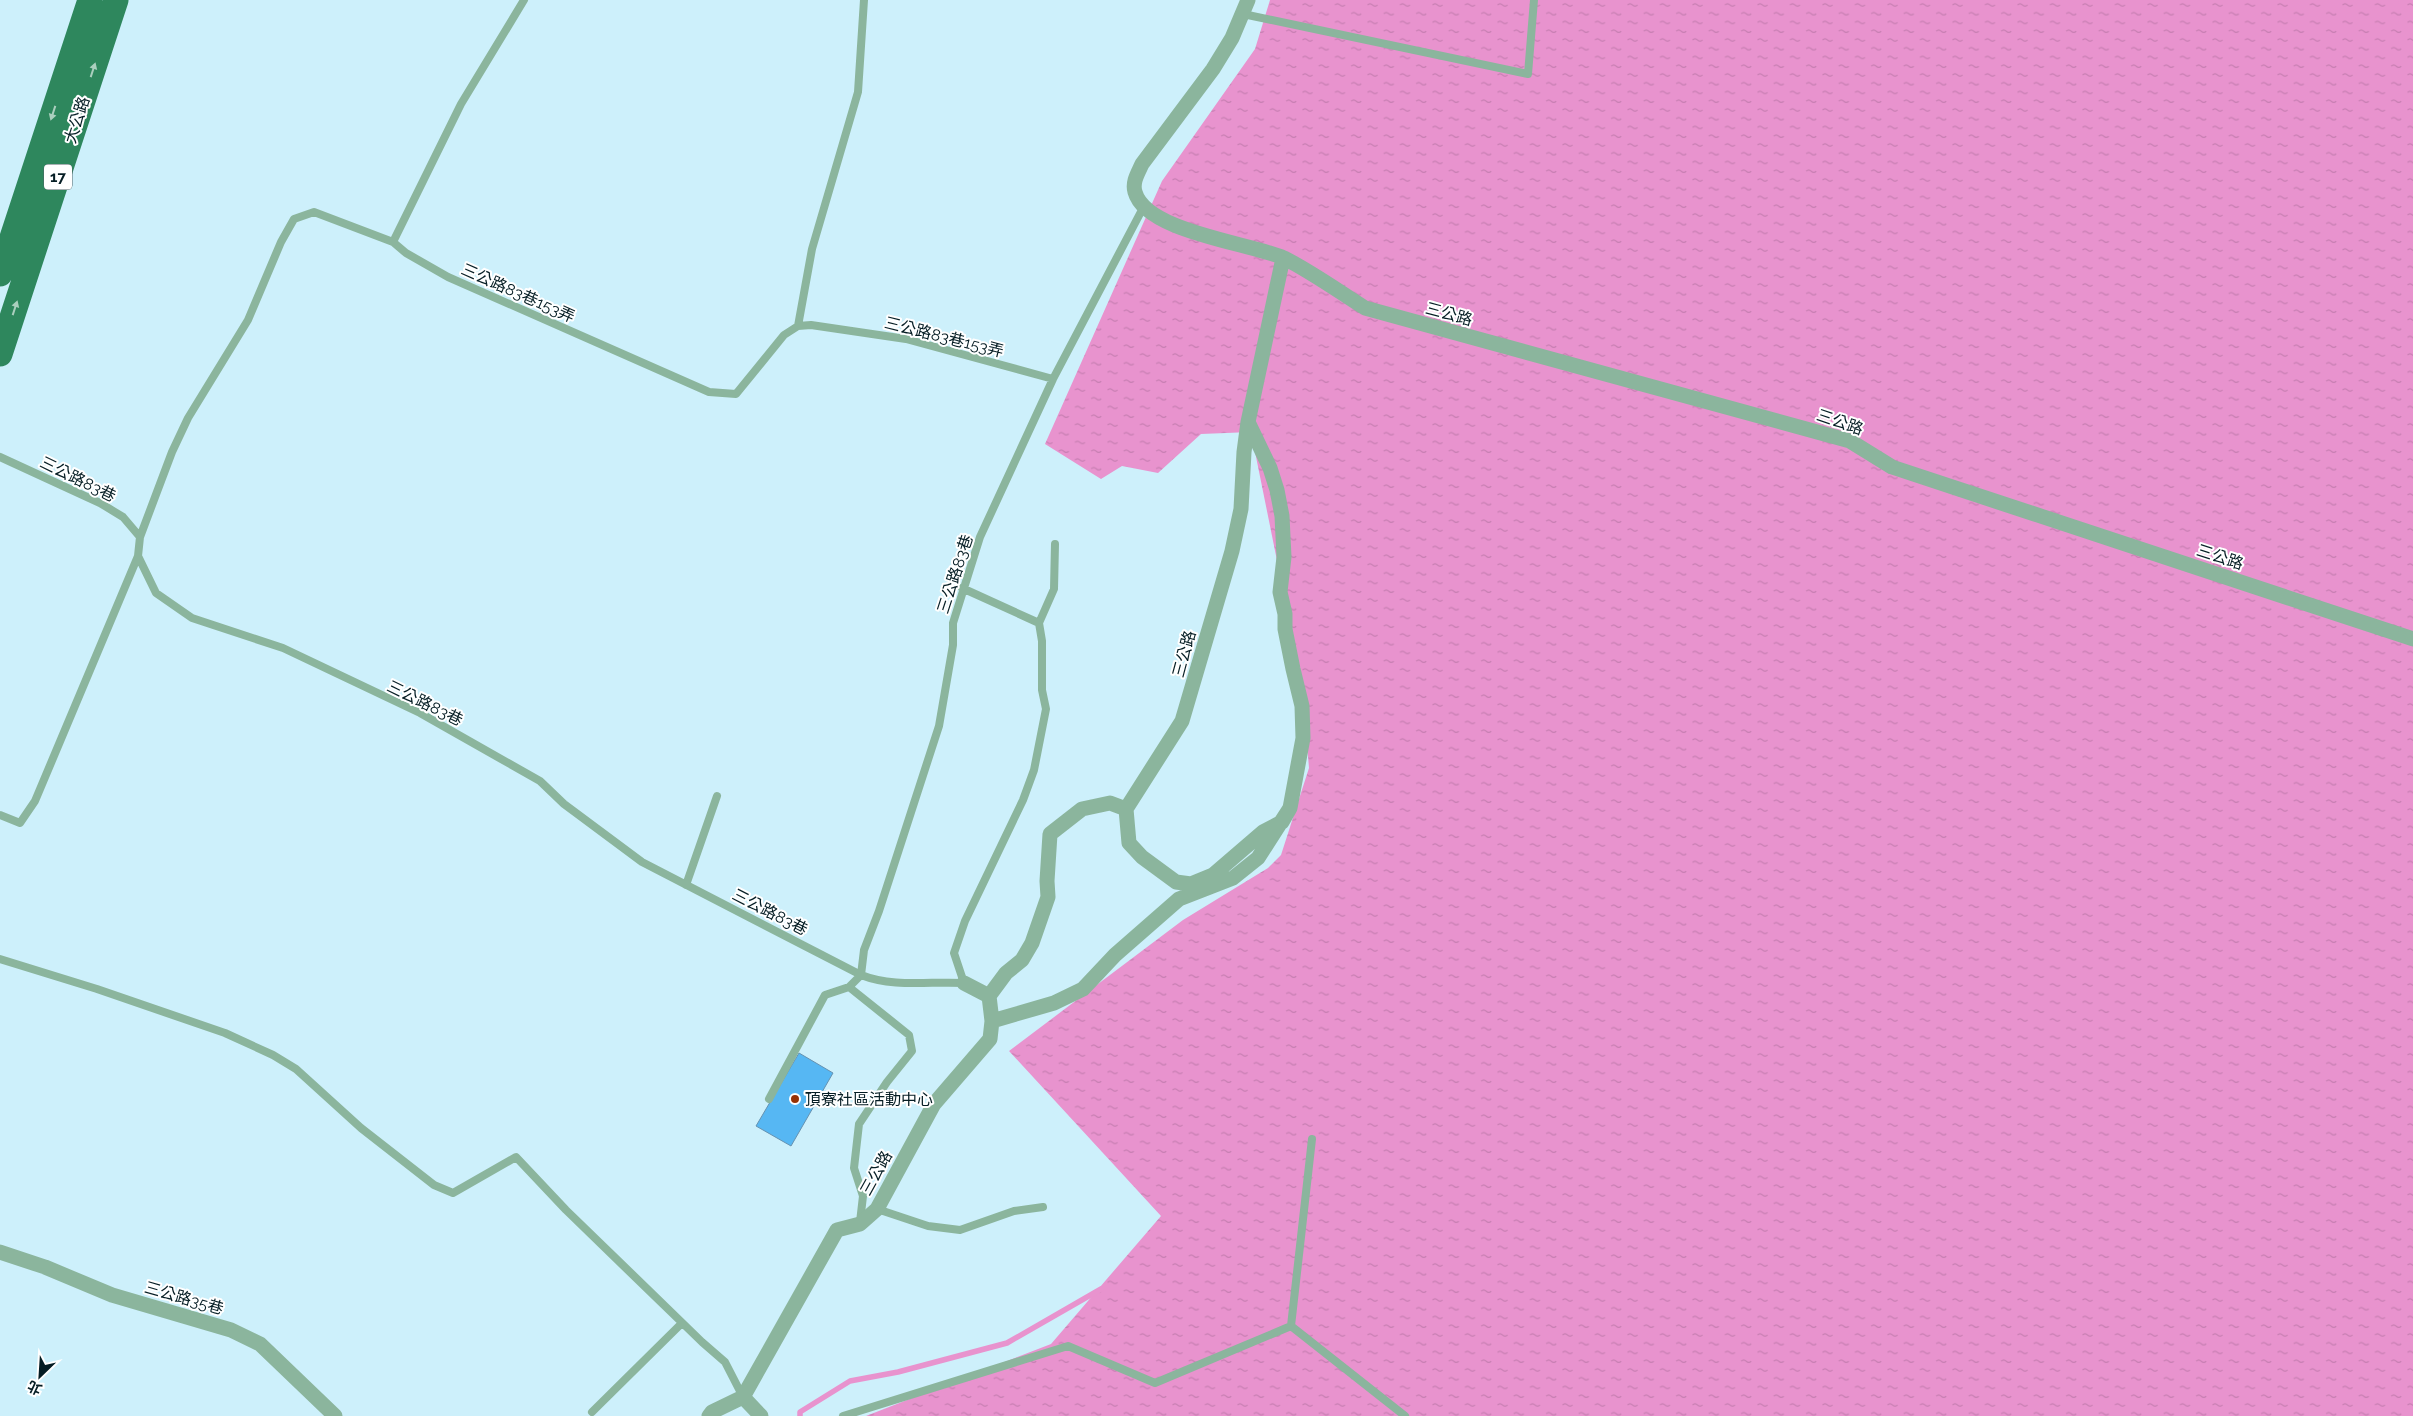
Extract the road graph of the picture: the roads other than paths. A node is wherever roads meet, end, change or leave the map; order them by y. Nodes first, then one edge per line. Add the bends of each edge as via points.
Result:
1 (90, 0) edge
2 (116, 0) edge
3 (524, 0) edge
4 (864, 0) edge
5 (1534, 0) edge
6 (1246, 7) edge
7 (1144, 206) junction
8 (393, 242) junction
9 (1283, 258) junction
10 (0, 274) edge
11 (798, 326) junction
12 (0, 354) edge
13 (1054, 379) junction
14 (1248, 422) junction
15 (0, 457) edge
16 (140, 537) junction
17 (1055, 544) dead end
18 (138, 556) junction
19 (962, 588) junction
20 (1039, 623) junction
21 (2413, 639) edge
22 (717, 796) dead end
23 (1290, 808) junction
24 (1126, 809) junction
25 (0, 815) edge
26 (686, 885) junction
27 (0, 959) edge
28 (861, 975) junction
29 (964, 983) junction
30 (850, 987) junction
31 (989, 996) junction
32 (992, 1021) junction
33 (769, 1099) dead end
34 (1312, 1138) dead end
35 (1043, 1207) dead end
36 (877, 1209) junction
37 (860, 1224) junction
38 (0, 1252) edge
39 (682, 1323) junction
40 (1291, 1326) junction
41 (744, 1397) junction
42 (592, 1412) dead end
43 (335, 1416) edge
44 (709, 1416) edge
45 (761, 1416) edge
46 (843, 1416) edge
47 (1405, 1416) edge

1 -> 10 main road, 大公路 / 17
12 -> 2 main road, 大公路 / 17
3 - 8 lane via 461,104
4 - 11 lane via 858,92 812,249
5 - 6 lane via 1528,74
6 - 7 street, 三公路 via 1213,69 1142,164 1134,180 1135,193
7 - 9 street, 三公路 via 1161,220 1191,232
7 - 13 lane, 三公路83巷
8 - 11 lane, 三公路83巷153弄 via 448,277 710,392 736,394 784,335
8 - 16 lane, 三公路83巷153弄 via 314,212 294,219 248,320 188,418
9 - 14 street, 三公路
9 - 21 street, 三公路 via 1365,308 1850,441 1892,467
11 - 13 lane, 三公路83巷153弄 via 811,325 906,339
13 - 19 lane, 三公路83巷 via 980,537
14 - 23 street via 1270,468 1278,499 1284,557 1280,592 1302,706 1303,738
14 - 24 street, 三公路 via 1241,509 1232,551 1187,706 1182,721
15 - 16 lane, 三公路83巷 via 100,503 123,517
16 - 18 lane
17 - 20 lane via 1054,589
18 - 25 lane via 36,801 20,823
18 - 26 lane, 三公路83巷 via 156,593 192,618 283,648 420,713 540,780 564,804 642,862
19 - 20 lane
19 - 28 lane, 三公路83巷 via 953,623 953,645 939,726 864,950
20 - 29 lane via 1046,709 1034,770 965,921 954,953
22 - 26 lane
23 - 24 street via 1282,822 1262,832 1213,875 1202,881 1183,884 1176,882 1129,843
23 - 32 street via 1258,858 1233,878 1179,899 1115,955 1083,989 1054,1003
24 - 31 street via 1110,803 1082,809 1050,834 1048,897 1032,943 1022,960 1006,973
26 - 28 lane, 三公路83巷
27 - 39 lane via 225,1033 273,1055 296,1068 361,1128 434,1185 453,1193 516,1157
28 - 29 lane, 三公路83巷 via 891,983
28 - 30 lane
29 - 31 street
30 - 33 lane via 825,995
30 - 37 lane via 909,1035 912,1051 859,1124 854,1168 862,1196
31 - 32 street, 三公路
32 - 36 street, 三公路 via 990,1039 934,1104
34 - 40 lane
35 - 36 lane via 1014,1211 960,1230 928,1226
36 - 37 street, 三公路
37 - 41 street, 三公路 via 837,1230
38 - 43 street, 三公路35巷 via 112,1295 231,1330 260,1344
39 - 41 lane via 725,1362
39 - 42 lane
40 - 46 lane via 1155,1382 1068,1346
40 - 47 lane
41 - 44 street
41 - 45 street

